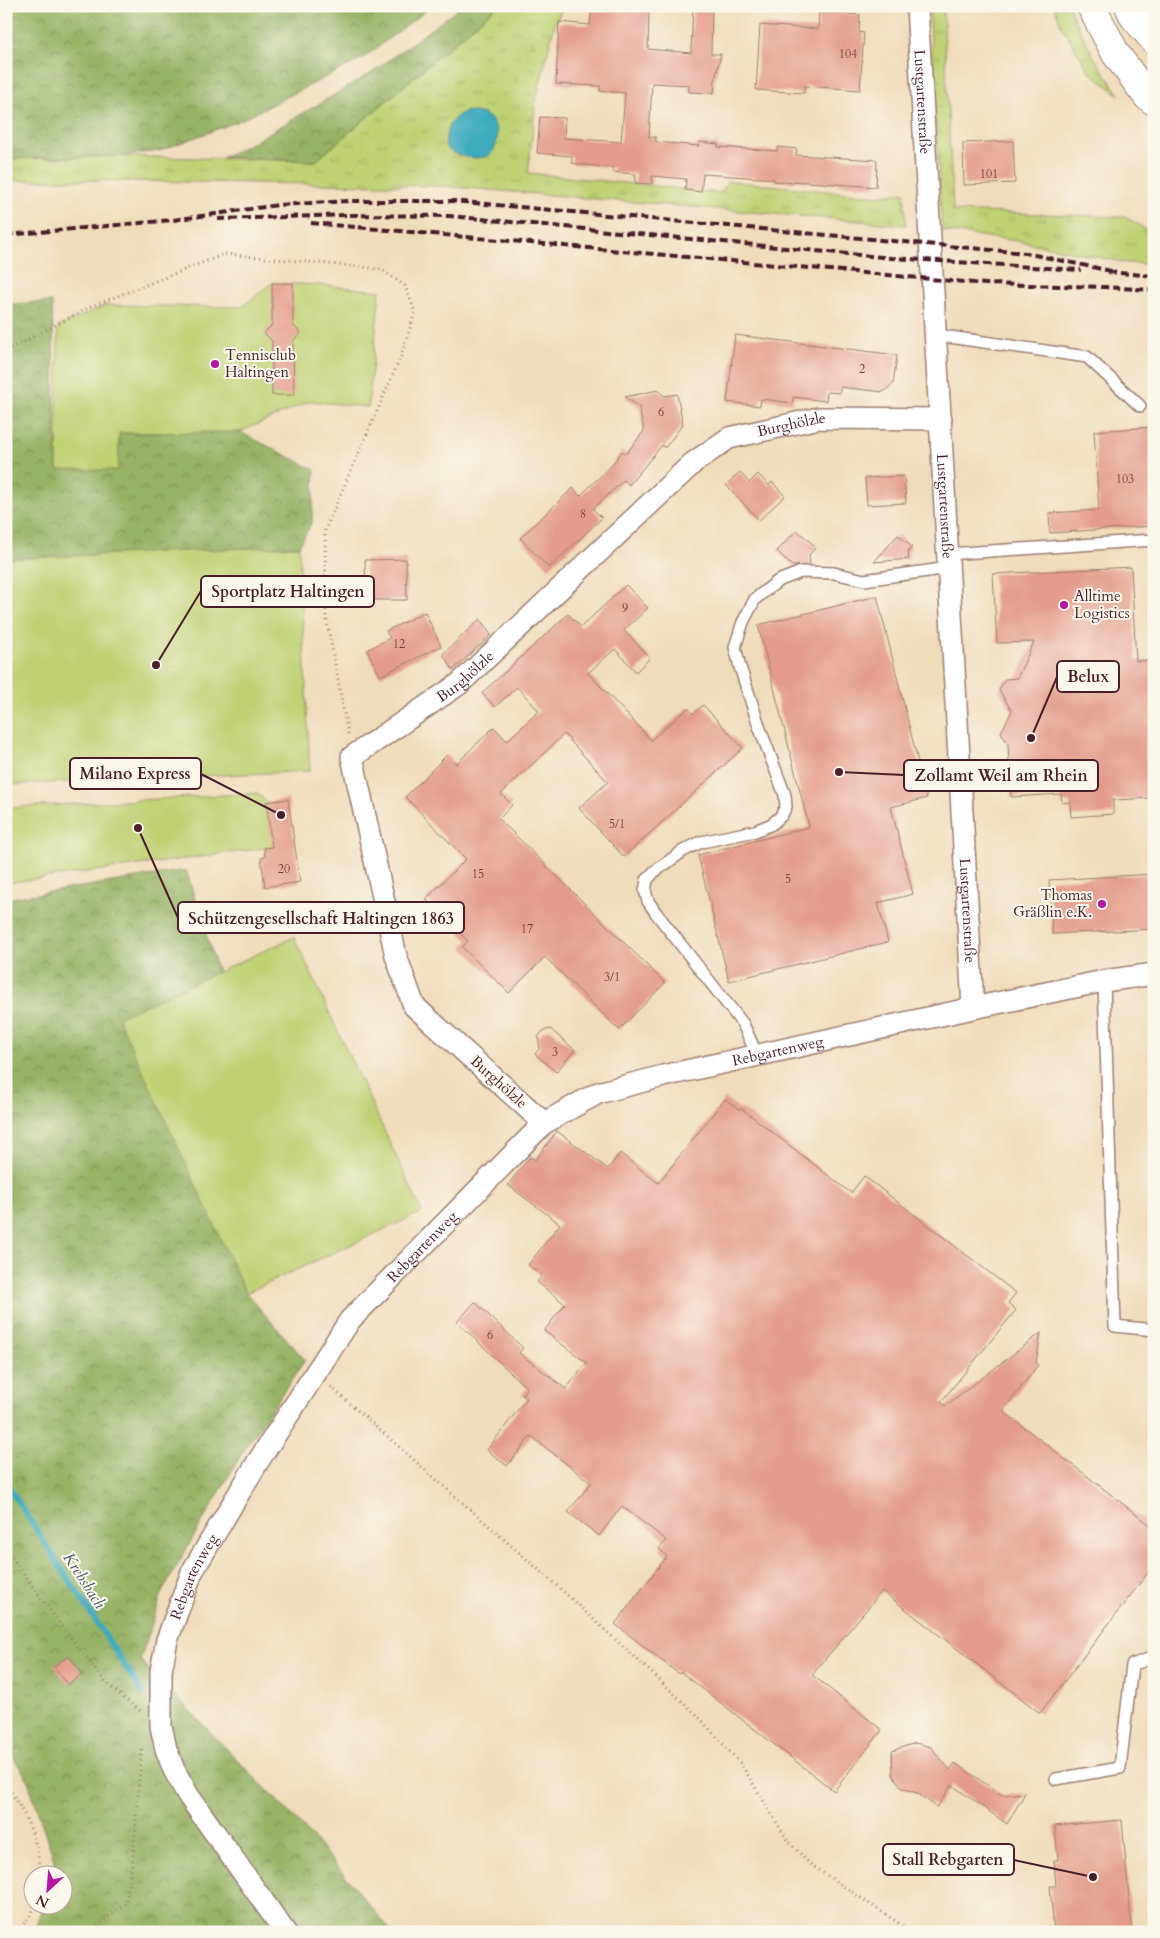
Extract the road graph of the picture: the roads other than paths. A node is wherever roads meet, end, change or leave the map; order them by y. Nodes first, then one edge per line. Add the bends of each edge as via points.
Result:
1 (917, 6) edge
2 (1091, 6) edge
3 (1128, 6) edge
4 (1154, 40) edge
5 (1154, 101) edge
6 (936, 335) junction
7 (1140, 406) dead end
8 (941, 419) junction
9 (1153, 540) edge
10 (949, 561) junction
11 (1154, 974) edge
12 (1104, 981) junction
13 (973, 1008) junction
14 (757, 1055) junction
15 (544, 1123) junction
16 (1154, 1330) edge
17 (1154, 1656) edge
18 (1056, 1778) dead end
19 (285, 1932) edge

1 - 6 street, Lustgartenstraße
2 - 5 highway via 1116,54
3 - 4 highway
6 - 7 lane via 1087,357
6 - 8 street, Lustgartenstraße
8 - 10 street, Lustgartenstraße
8 - 15 street, Burghölzle via 819,418 729,438 694,463 459,684 352,757 396,956 414,1006
9 - 10 lane
10 - 13 street, Lustgartenstraße
10 - 14 lane via 864,580 834,573 801,572 778,582 755,599 743,622 735,647 760,730 785,795 786,807 772,824 755,831 701,842 683,851 654,872 647,880 645,891 656,913 743,1024
11 - 12 street, Rebgartenweg
12 - 13 street, Rebgartenweg
12 - 16 lane via 1115,1326
13 - 14 street, Rebgartenweg
14 - 15 street, Rebgartenweg via 598,1094
15 - 19 street, Rebgartenweg via 350,1320 257,1463 192,1572 167,1640 161,1671 160,1723 166,1749 188,1795
17 - 18 lane via 1132,1665 1120,1768

